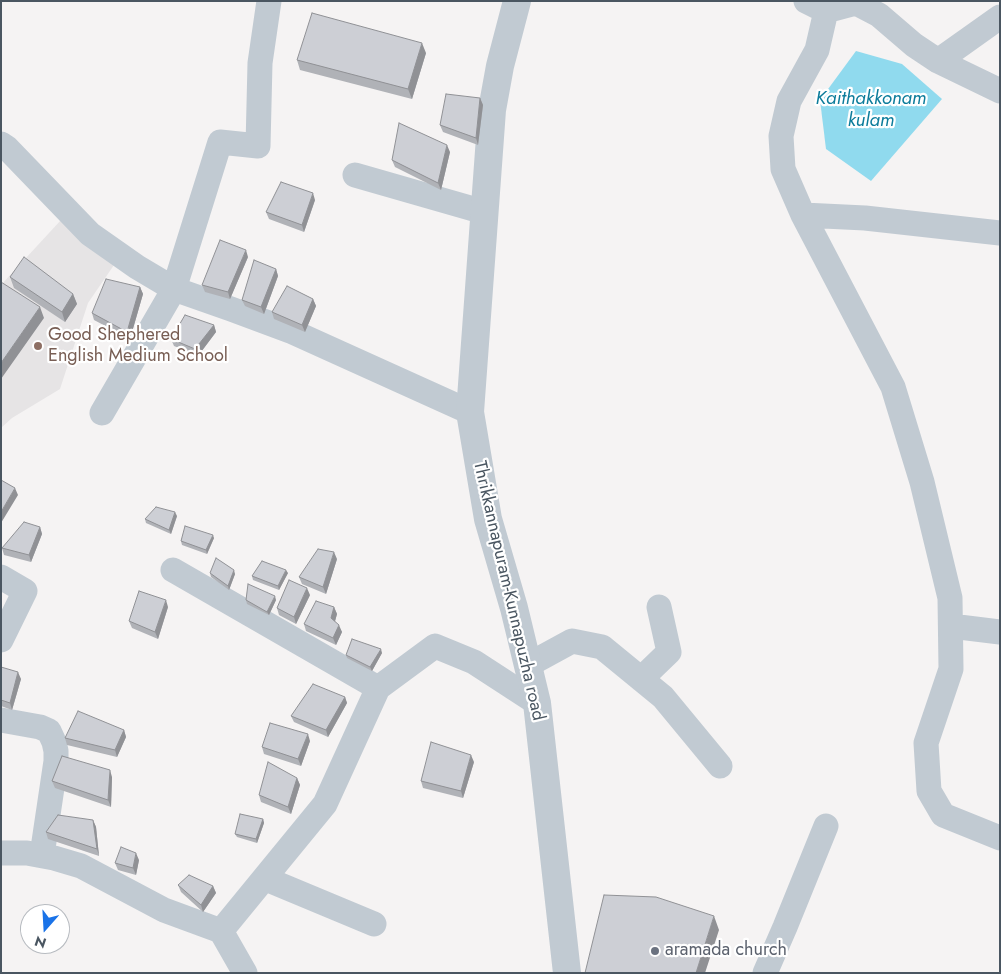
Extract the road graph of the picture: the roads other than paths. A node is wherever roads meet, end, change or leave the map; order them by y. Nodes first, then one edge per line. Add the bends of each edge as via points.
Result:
1 (269, 1) edge
2 (517, 1) edge
3 (816, 6) edge
4 (1000, 18) edge
5 (938, 61) junction
6 (1000, 92) edge
7 (1, 144) edge
8 (354, 175) dead end
9 (484, 212) junction
10 (802, 215) junction
11 (1000, 233) edge
12 (174, 289) junction
13 (470, 412) junction
14 (102, 413) dead end
15 (173, 570) dead end
16 (1, 577) edge
17 (659, 607) dead end
18 (951, 626) junction
19 (1000, 632) edge
20 (1, 640) edge
21 (528, 665) junction
22 (641, 679) junction
23 (378, 688) junction
24 (537, 702) junction
25 (1, 720) edge
26 (720, 766) dead end
27 (826, 826) dead end
28 (1000, 838) edge
29 (1, 853) edge
30 (42, 855) junction
31 (266, 879) junction
32 (374, 924) dead end
33 (221, 931) junction
34 (245, 973) edge
35 (567, 973) edge
36 (765, 973) edge

1 - 12 street via 260,63 258,146 220,142
2 - 9 street, Thrikkannapuram-Kunnapuzha road via 492,110
3 - 5 street via 856,3 879,14
3 - 10 street via 817,50 789,101 781,136 783,169
4 - 5 street
5 - 6 street
7 - 12 street via 90,234 137,268
8 - 9 street
9 - 13 street, Thrikkannapuram-Kunnapuzha road
10 - 11 street via 865,218
10 - 18 street via 894,387 922,482 950,598
12 - 13 street via 293,332
12 - 14 street
13 - 21 street, Thrikkannapuram-Kunnapuzha road via 488,519
15 - 23 street
16 - 20 street via 25,591
17 - 22 street via 669,652
18 - 19 street
18 - 28 street via 951,670 926,743 929,791 943,815
21 - 22 street via 572,641 602,647
21 - 24 street, Thrikkannapuram-Kunnapuzha road
22 - 26 street via 664,697
23 - 24 street via 435,646 474,662
23 - 31 street via 325,804
24 - 35 street, Thrikkannapuram-Kunnapuzha road
25 - 30 street via 40,727 49,731 54,742 56,761
27 - 36 street
29 - 30 street
30 - 33 street via 81,866 164,910
31 - 32 street
31 - 33 street
33 - 34 street

